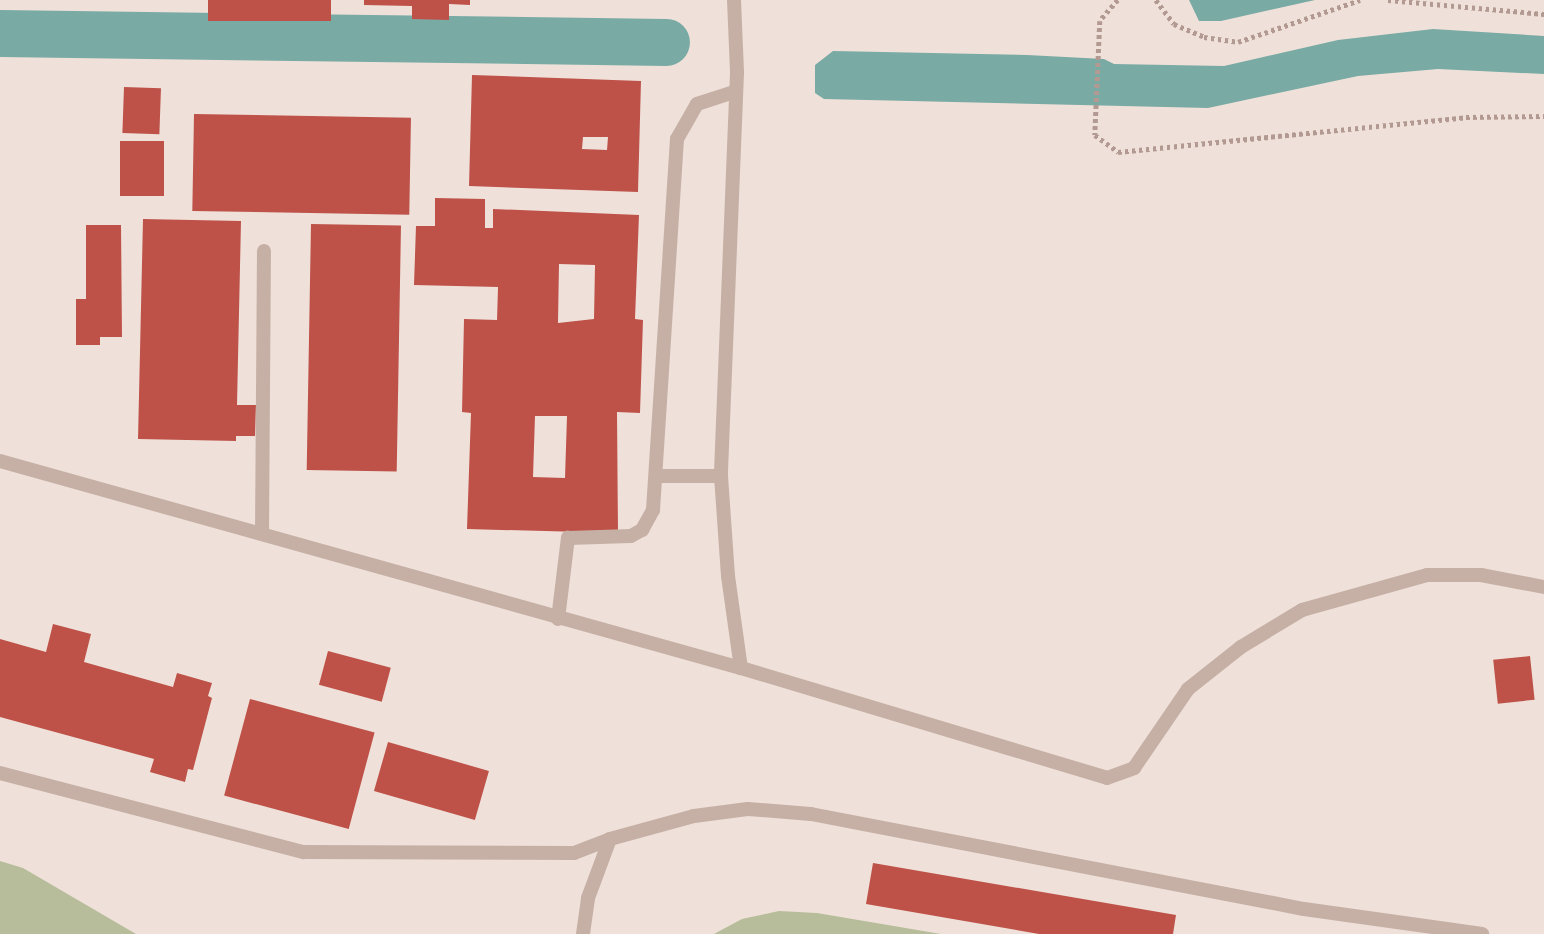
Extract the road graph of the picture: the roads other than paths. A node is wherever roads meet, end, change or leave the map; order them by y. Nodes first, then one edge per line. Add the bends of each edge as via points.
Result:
1 (734, 0) edge
2 (735, 92) junction
3 (264, 251) dead end
4 (0, 461) edge
5 (656, 476) junction
6 (721, 476) junction
7 (262, 534) junction
8 (1544, 587) edge
9 (558, 619) junction
10 (741, 668) junction
11 (0, 772) edge
12 (610, 839) junction
13 (583, 934) edge
14 (1482, 934) edge

1 - 2 lane
2 - 5 lane via 697,104 677,139
2 - 6 lane
3 - 7 lane
4 - 7 lane
5 - 6 lane
5 - 9 lane via 653,510 642,530 631,536 568,538
6 - 10 lane
7 - 9 lane
8 - 10 lane via 1481,576 1427,575 1302,610 1241,647 1188,689 1134,768 1107,778
9 - 10 lane
11 - 12 lane via 304,852 574,853
12 - 13 lane via 588,898
12 - 14 lane via 694,816 748,809 811,814 1304,909

